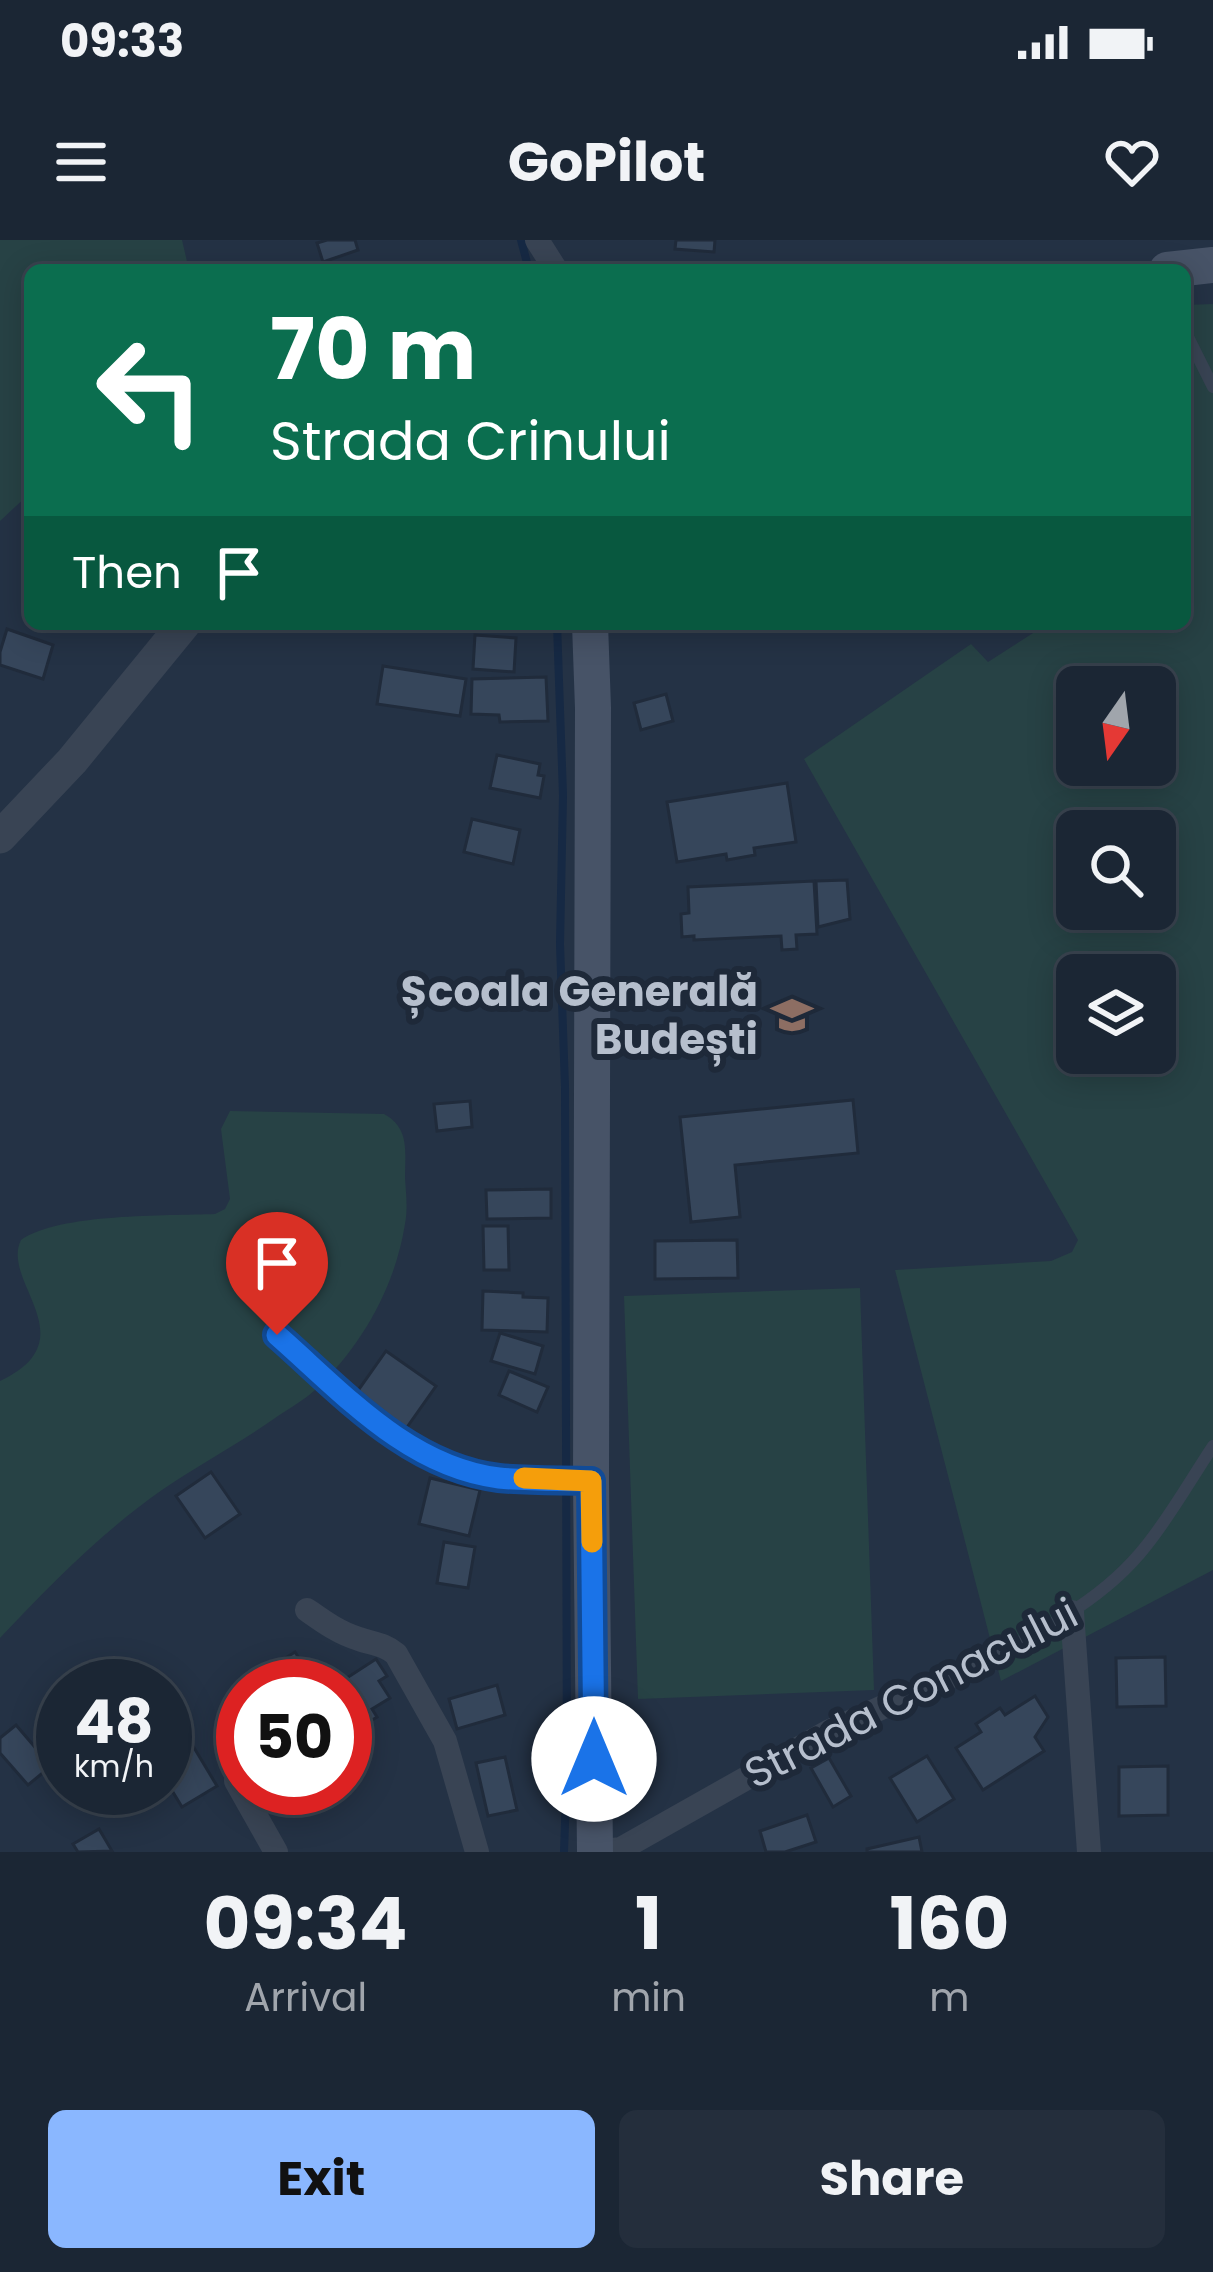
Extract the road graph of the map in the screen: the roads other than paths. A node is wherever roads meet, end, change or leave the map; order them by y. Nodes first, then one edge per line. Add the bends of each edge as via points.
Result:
1 (1191, 343) edge
2 (1213, 387) edge
3 (179, 630) edge
4 (590, 630) edge
5 (0, 837) edge
6 (277, 1335) dead end
7 (1213, 1446) edge
8 (588, 1481) junction
9 (308, 1610) dead end
10 (1072, 1612) junction
11 (980, 1663) joint
12 (255, 1815) edge
13 (609, 1851) edge
14 (275, 1852) edge
15 (477, 1852) edge
16 (1089, 1852) edge

1 - 2 lane
3 - 5 street
4 - 8 main road
6 - 8 street via 342,1396 420,1452 496,1478
7 - 10 lane, Strada Conacului via 1146,1546
8 - 13 main road
9 - 15 street via 396,1654 445,1741
10 - 11 lane, Strada Conacului
10 - 16 street
11 - 13 street, Strada Conacului via 828,1732
12 - 14 street

